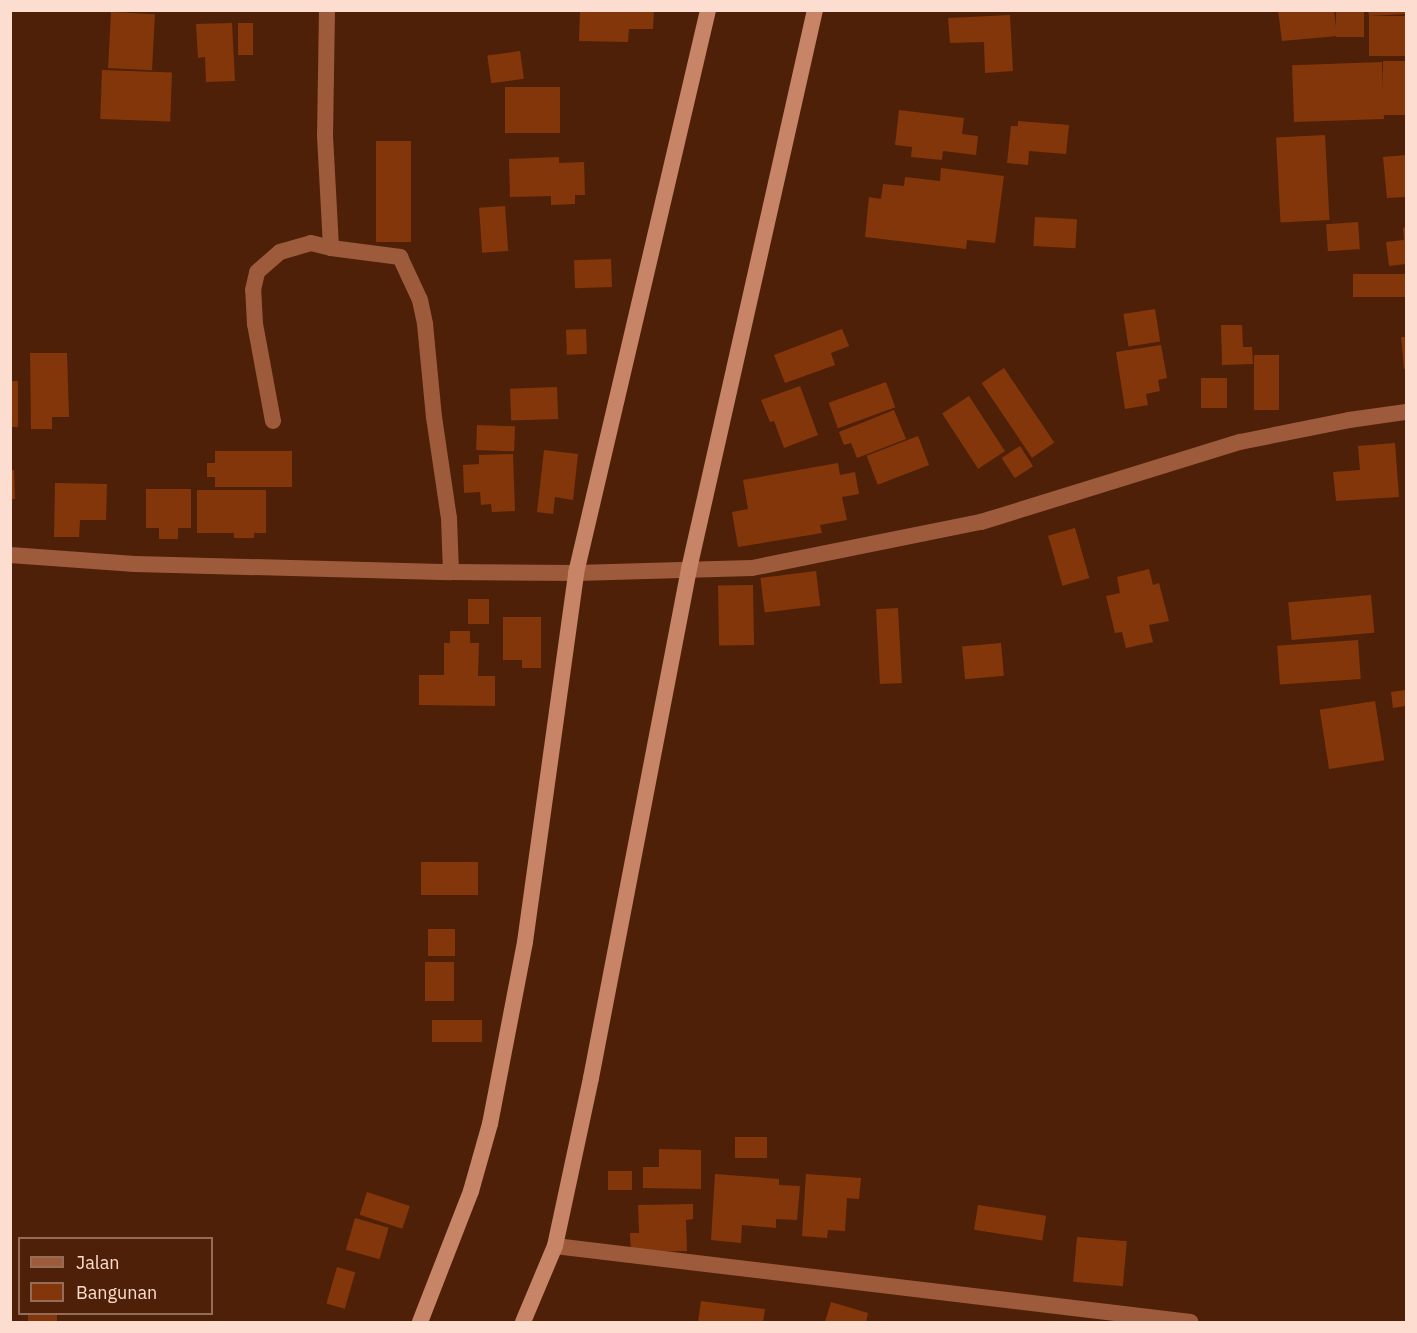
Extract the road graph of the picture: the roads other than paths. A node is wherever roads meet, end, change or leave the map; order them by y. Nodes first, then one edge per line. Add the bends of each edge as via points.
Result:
1 (327, 10) edge
2 (708, 10) edge
3 (815, 10) edge
4 (332, 248) junction
5 (1407, 412) edge
6 (273, 421) dead end
7 (10, 555) edge
8 (689, 569) junction
9 (451, 572) junction
10 (576, 573) junction
11 (555, 1246) junction
12 (420, 1323) edge
13 (523, 1323) edge
14 (1190, 1323) edge

1 - 4 street via 325,136
2 - 10 highway
3 - 8 highway
4 - 6 street via 311,243 279,252 257,272 253,290 255,324
4 - 9 street via 400,257 420,300 449,518
5 - 8 street via 1240,442 981,522 752,568
7 - 9 street via 135,564
8 - 10 street
8 - 11 highway
9 - 10 street
10 - 12 highway via 525,942 490,1124 471,1191
11 - 13 highway
11 - 14 street

